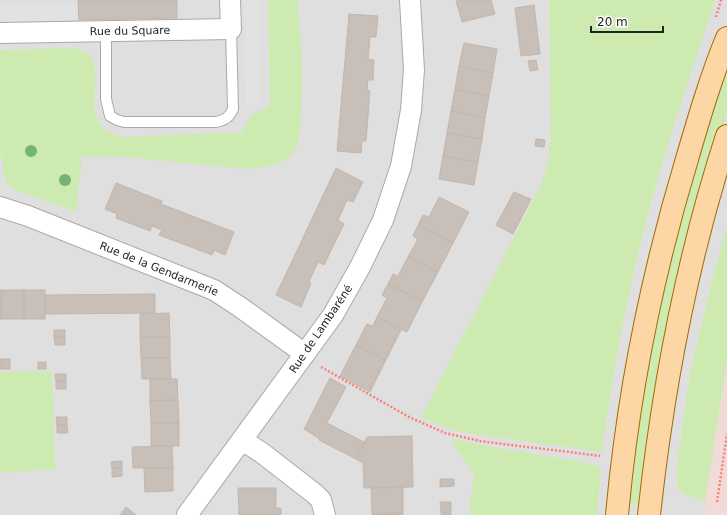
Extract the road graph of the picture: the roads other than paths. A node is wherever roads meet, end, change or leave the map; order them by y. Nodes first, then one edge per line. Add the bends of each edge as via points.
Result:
1 (230, 0) edge
2 (410, 0) edge
3 (231, 29) junction
4 (106, 31) junction
5 (0, 33) edge
6 (727, 38) edge
7 (727, 136) edge
8 (0, 207) edge
9 (305, 354) junction
10 (242, 440) junction
11 (187, 515) edge
12 (325, 515) edge
13 (617, 515) edge
14 (649, 515) edge

1 - 3 street
2 - 9 street, Rue de Lambaréné via 414,47 413,89 406,147 396,185 377,235 351,285
3 - 4 street, Rue du Square
3 - 4 lane via 232,109 229,116 216,122 124,122 110,116 106,99
4 - 5 street, Rue du Square
6 - 13 main road via 686,159 657,267 632,392
7 - 14 main road via 704,214 682,304 669,369
8 - 9 street, Rue de la Gendarmerie via 214,290
9 - 10 street, Rue de Lambaréné
10 - 11 street, Rue de Lambaréné
10 - 12 street via 315,494 321,500

